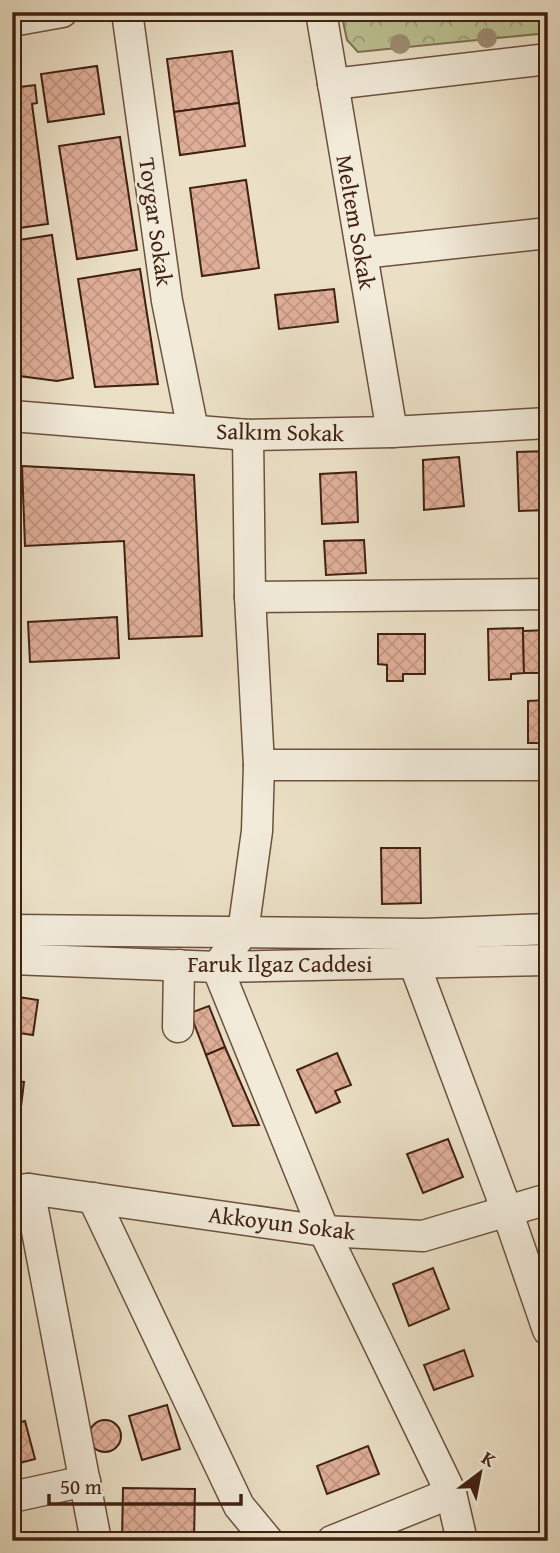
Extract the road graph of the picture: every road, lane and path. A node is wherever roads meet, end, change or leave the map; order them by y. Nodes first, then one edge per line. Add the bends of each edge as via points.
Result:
1 (62, 12) edge
2 (127, 12) edge
3 (321, 12) edge
4 (12, 21) edge
5 (548, 58) edge
6 (333, 84) junction
7 (548, 233) edge
8 (362, 253) junction
9 (12, 416) edge
10 (548, 423) edge
11 (193, 430) junction
12 (392, 432) junction
13 (248, 435) junction
14 (548, 594) edge
15 (250, 597) junction
16 (259, 765) junction
17 (548, 765) edge
18 (548, 929) edge
19 (12, 930) edge
20 (243, 932) junction
21 (12, 959) edge
22 (548, 960) edge
23 (414, 963) junction
24 (178, 965) junction
25 (217, 967) junction
26 (178, 1027) dead end
27 (21, 1190) edge
28 (93, 1198) junction
29 (548, 1199) edge
30 (507, 1211) junction
31 (324, 1231) junction
32 (548, 1330) edge
33 (85, 1481) junction
34 (451, 1493) junction
35 (12, 1497) edge
36 (96, 1541) edge
37 (268, 1541) edge
38 (332, 1541) edge
39 (462, 1541) edge

1 - 4 street
2 - 11 street, Toygar Sokak via 167,301
3 - 6 street, Meltem Sokak
5 - 6 street
6 - 8 street, Meltem Sokak
7 - 8 street
8 - 12 street, Meltem Sokak
9 - 11 street, Salkım Sokak
10 - 12 street, Salkım Sokak
11 - 13 street, Salkım Sokak
12 - 13 street, Salkım Sokak
13 - 15 street
14 - 15 street
15 - 16 street
16 - 17 street
16 - 20 street via 257,831
18 - 20 street, Faruk Ilgaz Caddesi via 424,934
19 - 20 street, Faruk Ilgaz Caddesi
20 - 25 street
21 - 24 street, Faruk Ilgaz Caddesi
22 - 23 street, Faruk Ilgaz Caddesi
23 - 25 street, Faruk Ilgaz Caddesi
23 - 30 street
24 - 25 street, Faruk Ilgaz Caddesi
24 - 26 street
25 - 31 street
27 - 28 street, Akkoyun Sokak
27 - 33 street
28 - 31 street, Akkoyun Sokak
28 - 37 street via 239,1506
29 - 30 street, Akkoyun Sokak
30 - 31 street, Akkoyun Sokak via 423,1236
30 - 32 street
31 - 34 street
33 - 35 street
33 - 36 street
34 - 38 street
34 - 39 street

